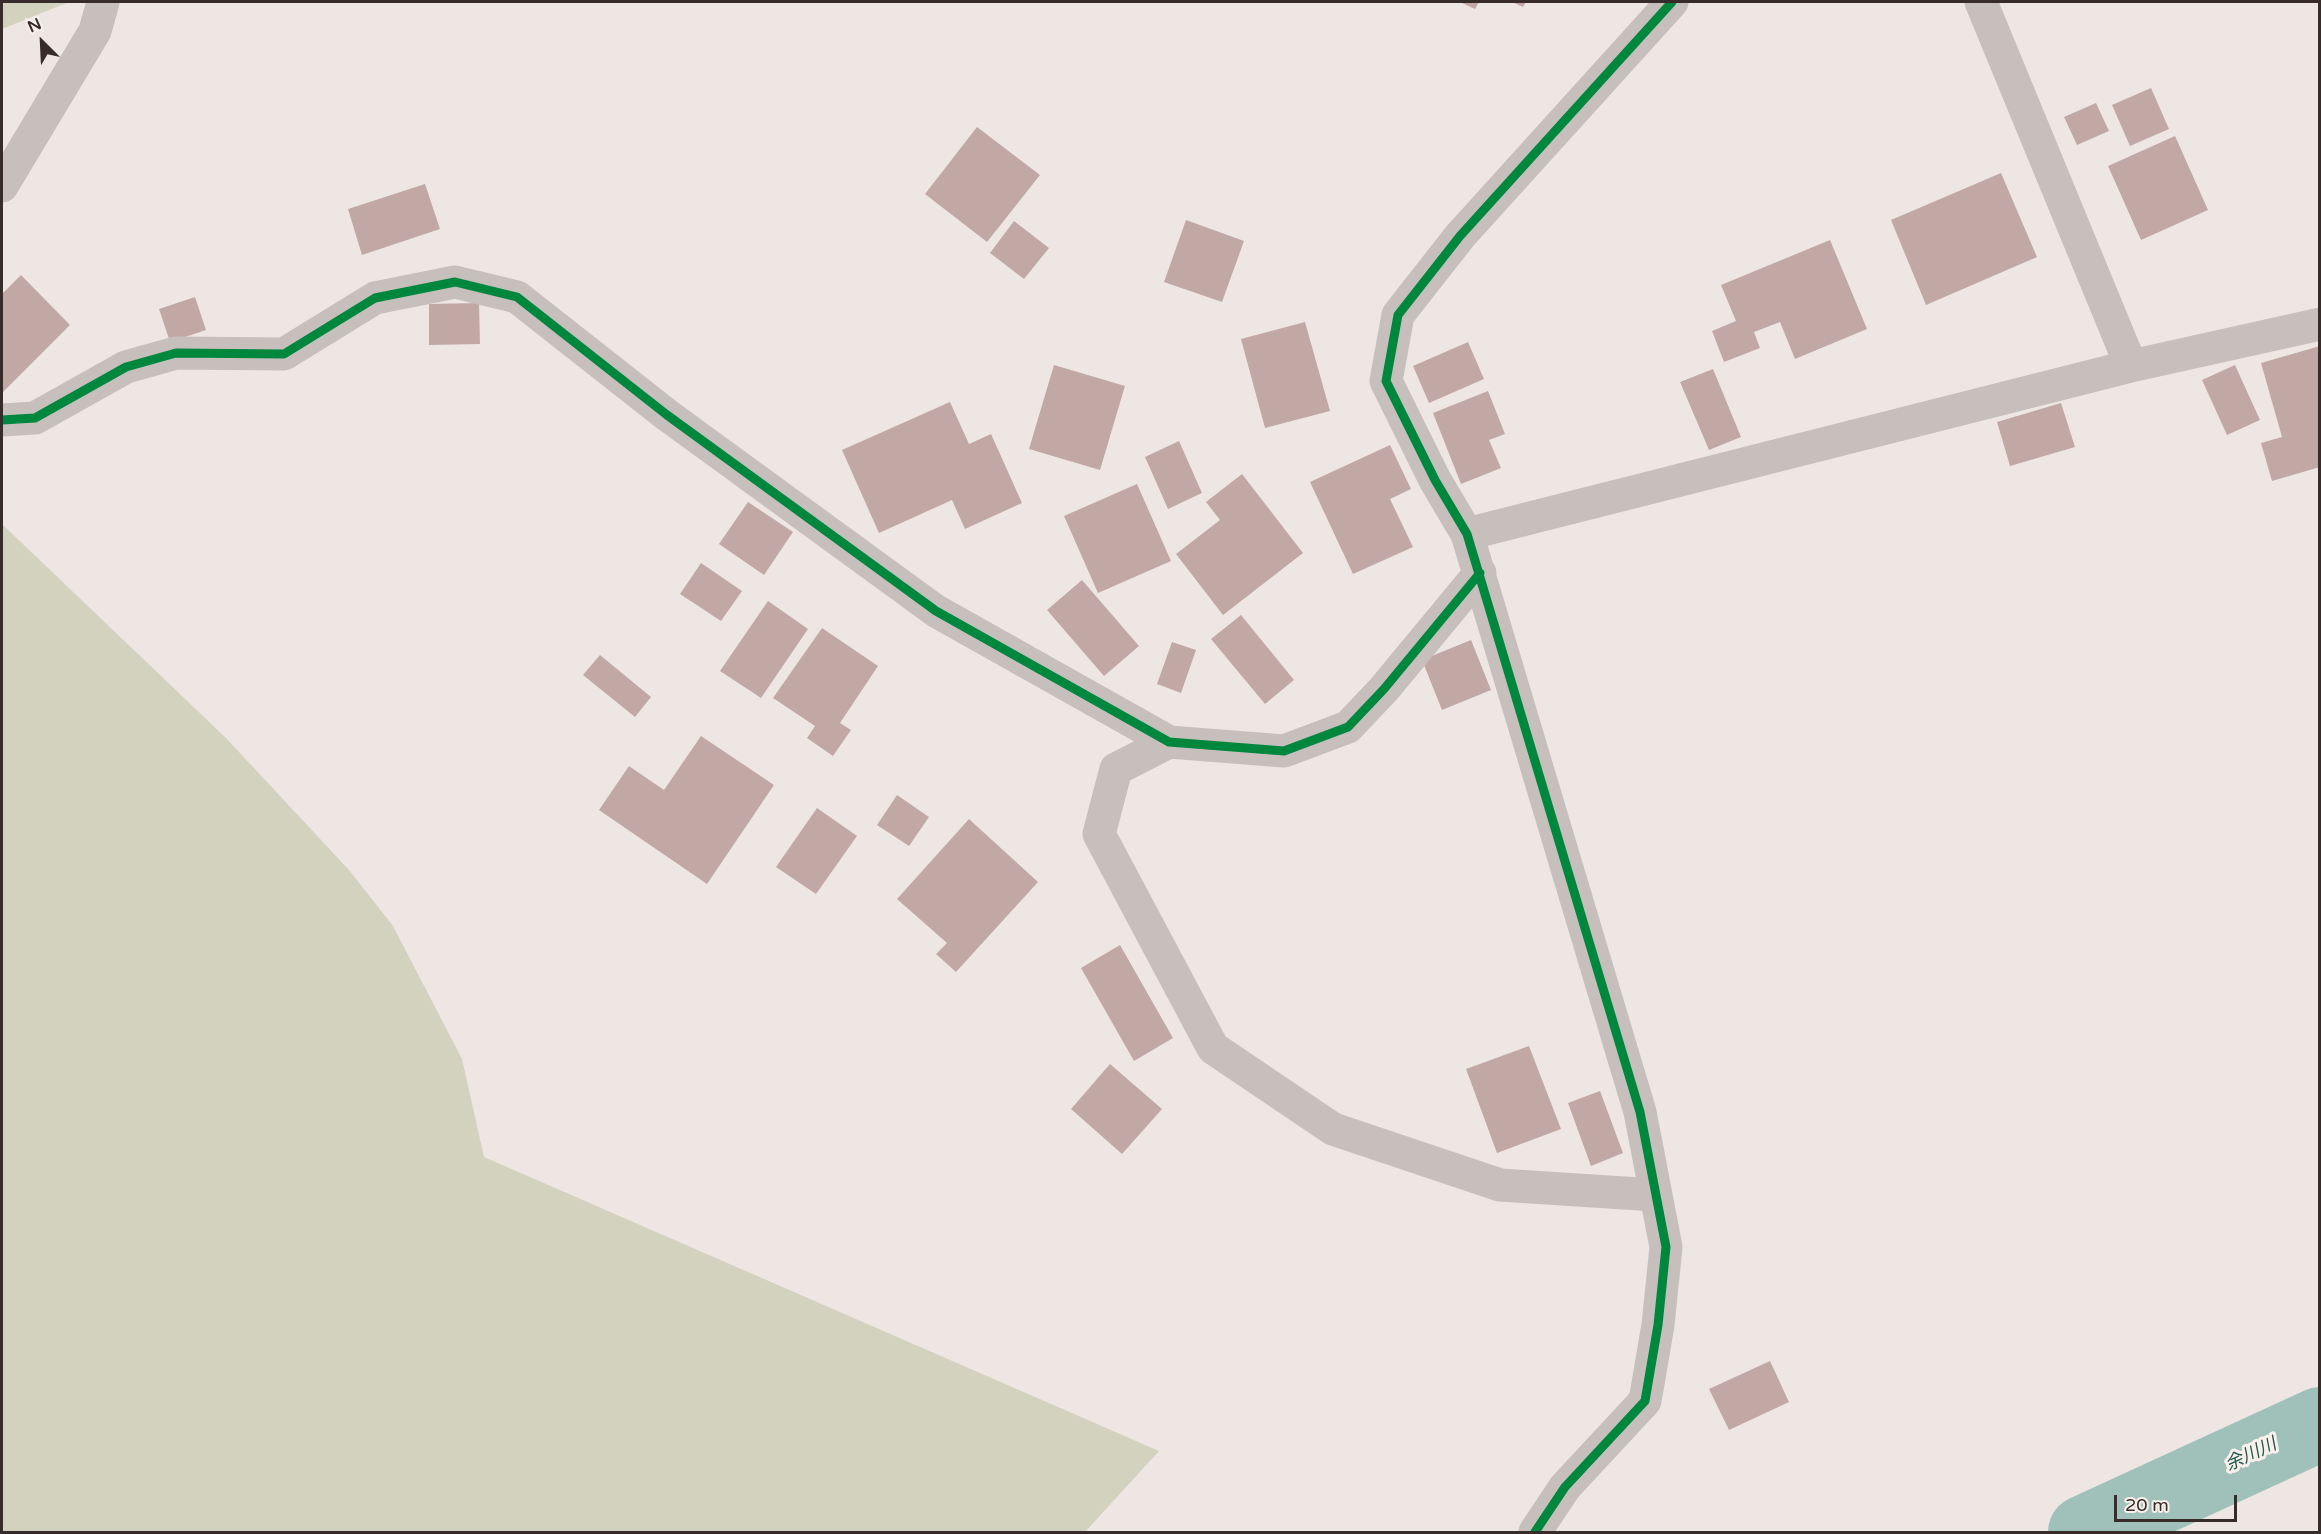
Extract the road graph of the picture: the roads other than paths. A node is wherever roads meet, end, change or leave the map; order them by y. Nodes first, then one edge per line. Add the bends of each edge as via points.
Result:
1 (104, 2) edge
2 (1672, 2) edge
3 (1981, 2) edge
4 (2, 186) edge
5 (2319, 324) edge
6 (2131, 366) junction
7 (2, 420) edge
8 (1467, 534) junction
9 (1480, 573) junction
10 (1169, 742) junction
11 (1655, 1195) junction
12 (1535, 1533) edge

1 - 4 street via 94,31
2 - 8 street via 1460,236 1398,315 1386,381 1435,480
3 - 6 street
5 - 6 street
6 - 8 street
7 - 10 street via 35,418 126,367 176,352 284,354 375,298 455,282 517,297 667,416 936,610
8 - 9 street
9 - 10 street via 1348,727 1284,752
9 - 11 street via 1640,1112
10 - 11 street via 1116,769 1099,834 1213,1048 1333,1129 1500,1185
11 - 12 street via 1666,1247 1645,1401 1565,1487

